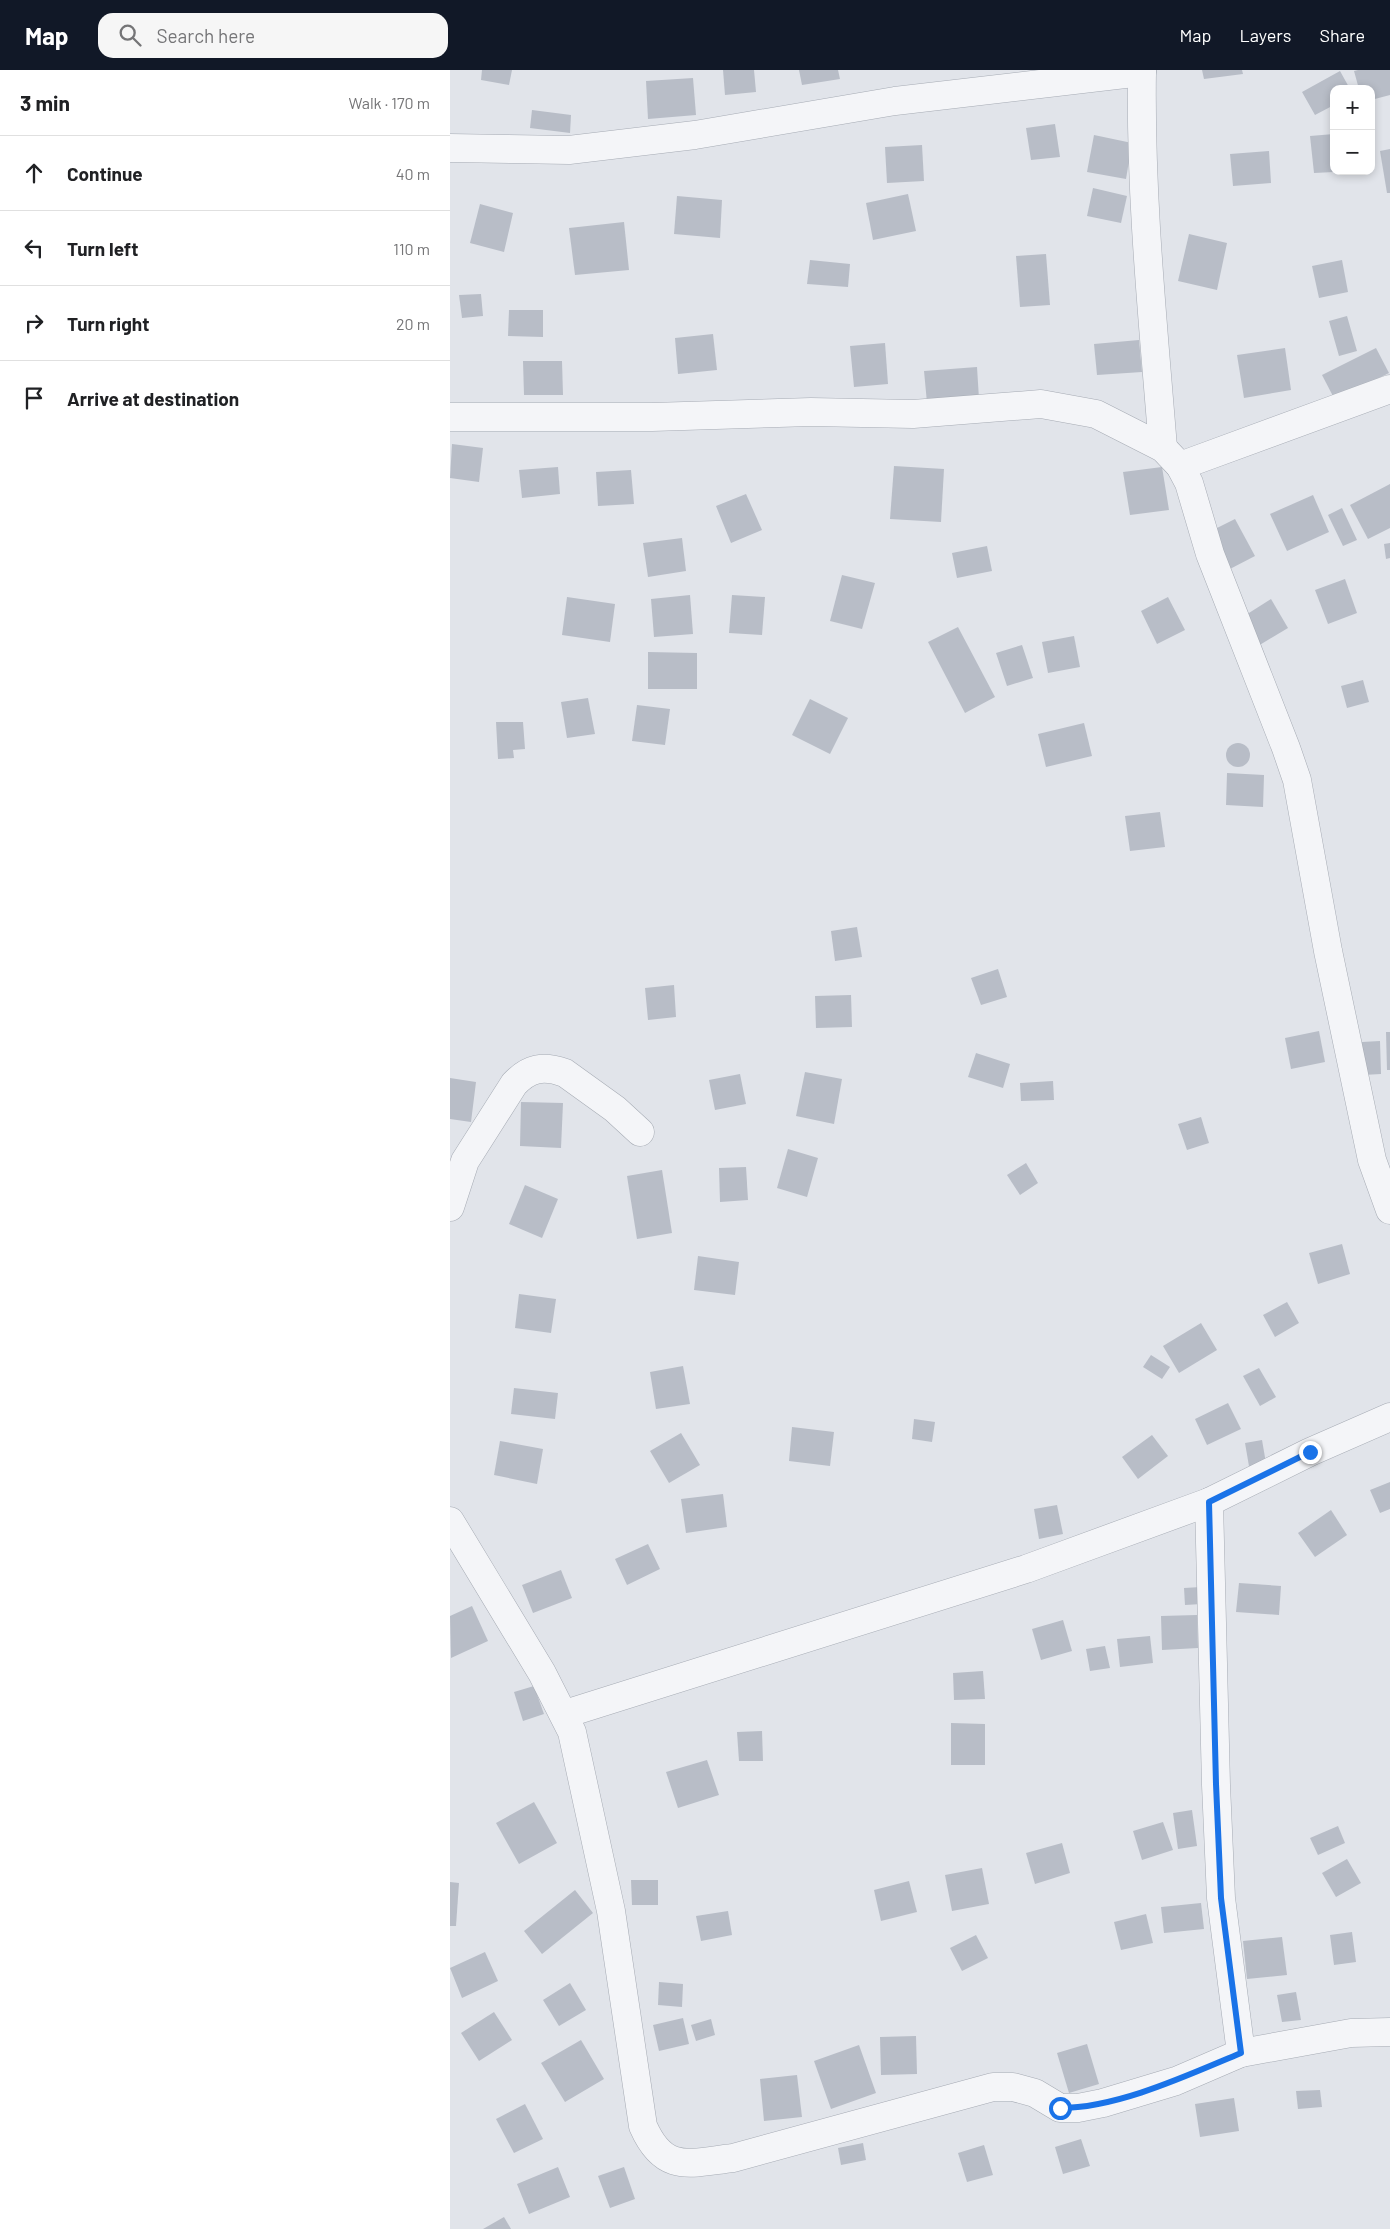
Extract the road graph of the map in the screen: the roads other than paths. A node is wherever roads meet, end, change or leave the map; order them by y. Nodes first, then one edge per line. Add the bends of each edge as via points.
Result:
1 (1142, 71) edge
2 (450, 148) edge
3 (1390, 388) edge
4 (450, 416) edge
5 (1172, 457) junction
6 (640, 1132) dead end
7 (450, 1207) edge
8 (1390, 1210) edge
9 (1390, 1417) edge
10 (1209, 1502) junction
11 (450, 1521) edge
12 (565, 1714) junction
13 (1390, 2032) edge
14 (1241, 2053) junction

1 - 2 street via 895,101 695,135 569,150
1 - 5 street via 1141,148 1146,256
3 - 5 street
4 - 5 street via 913,414 1040,404 1096,414
5 - 8 street via 1189,483 1210,554 1297,780 1328,951 1372,1160
6 - 7 street via 615,1109 565,1073 534,1069 514,1084 465,1161
9 - 10 street
10 - 12 street via 1026,1569
10 - 14 street via 1221,1898
11 - 12 street
12 - 14 street via 572,1732 611,1910 643,2126 652,2143 673,2162 733,2158 993,2087 1013,2087 1035,2093 1060,2108 1078,2108 1176,2081
13 - 14 street via 1351,2033

